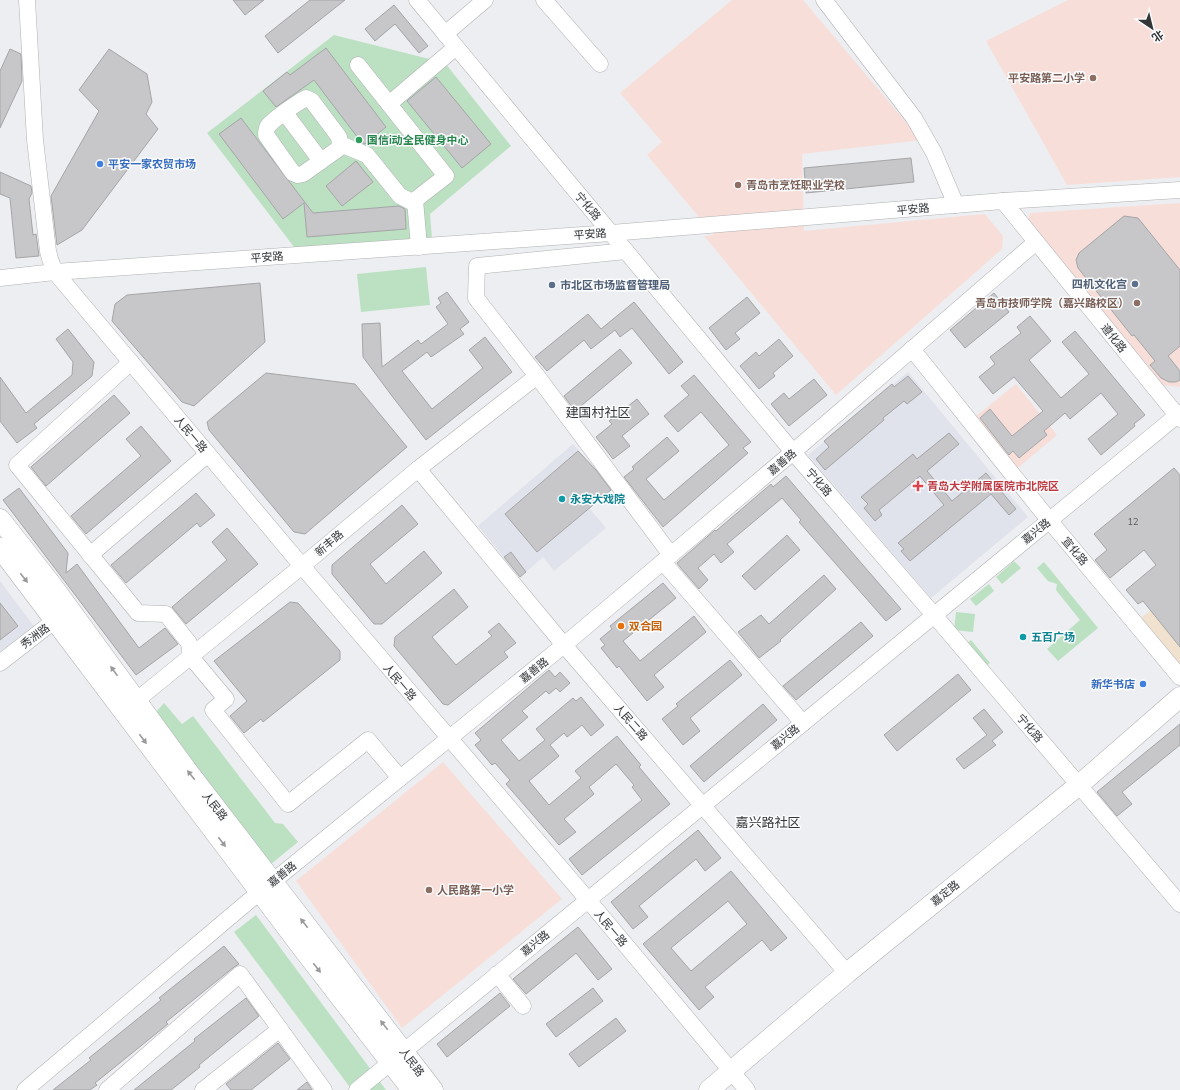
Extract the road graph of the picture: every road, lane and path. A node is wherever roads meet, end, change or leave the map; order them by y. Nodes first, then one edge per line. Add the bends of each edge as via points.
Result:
1 (27, 0) edge
2 (417, 0) edge
3 (485, 0) edge
4 (544, 0) edge
5 (824, 0) edge
6 (445, 34) junction
7 (456, 47) junction
8 (600, 64) dead end
9 (358, 65) dead end
10 (389, 104) junction
11 (285, 113) junction
12 (340, 144) junction
13 (321, 161) junction
14 (1180, 190) edge
15 (415, 200) junction
16 (1003, 201) junction
17 (956, 205) junction
18 (611, 233) junction
19 (1036, 242) junction
20 (419, 246) junction
21 (626, 251) junction
22 (55, 272) junction
23 (0, 278) edge
24 (912, 349) junction
25 (131, 362) junction
26 (537, 376) junction
27 (1179, 416) edge
28 (793, 452) junction
29 (208, 454) junction
30 (418, 470) junction
31 (0, 519) edge
32 (1049, 520) junction
33 (0, 548) edge
34 (90, 555) junction
35 (667, 559) junction
36 (302, 566) junction
37 (62, 615) junction
38 (934, 615) junction
39 (564, 645) junction
40 (191, 657) junction
41 (0, 663) edge
42 (1180, 677) edge
43 (1180, 697) edge
44 (130, 707) junction
45 (803, 723) junction
46 (448, 738) junction
47 (400, 778) junction
48 (1079, 785) junction
49 (703, 805) junction
50 (266, 887) junction
51 (588, 900) junction
52 (1180, 904) edge
53 (846, 973) junction
54 (497, 974) junction
55 (523, 1006) dead end
56 (280, 1029) junction
57 (397, 1056) junction
58 (731, 1071) junction
59 (25, 1090) edge
60 (107, 1090) edge
61 (203, 1090) edge
62 (324, 1090) edge
63 (357, 1090) edge
64 (412, 1090) edge
65 (433, 1090) edge
66 (709, 1090) edge
67 (747, 1090) edge

1 - 22 street via 35,140 48,251
2 - 6 street, 宁化路
3 - 6 street
4 - 8 street
5 - 17 street via 914,118 934,153
6 - 7 street, 宁化路
7 - 10 street
7 - 18 street, 宁化路
9 - 10 street
10 - 15 street via 446,176
11 - 12 street via 306,98 312,101 339,138
11 - 13 street
11 - 13 street via 268,126 266,135 293,173 303,174
12 - 13 street via 338,149
12 - 15 street via 367,155 400,196 410,201
14 - 16 street, 平安路
15 - 20 street
16 - 17 street, 平安路
16 - 19 street, 遵化路
17 - 18 street, 平安路
18 - 20 street, 平安路
18 - 21 street, 宁化路
19 - 24 street, 嘉善路
19 - 27 street, 遵化路
20 - 22 street, 平安路
21 - 26 street via 477,266 476,298
21 - 28 street, 宁化路
22 - 23 street, 平安路
22 - 25 street, 人民一路
24 - 28 street, 嘉善路
24 - 32 street, 宣化路
25 - 29 street, 人民一路
25 - 34 street via 17,465
26 - 30 street, 新丰路
26 - 35 street
27 - 32 street, 嘉兴路
28 - 35 street, 嘉善路
28 - 38 street, 宁化路
29 - 34 street
29 - 36 street, 人民一路
30 - 36 street, 新丰路
30 - 39 street, 人民二路
31 - 37 main road, 人民路
32 - 38 street, 嘉兴路
32 - 42 street, 宣化路
33 -> 37 main road, 人民路
34 - 40 street via 138,613 166,614 189,643
35 - 39 street, 嘉善路
35 - 45 street
36 - 40 street, 新丰路
36 - 46 street, 人民一路
37 - 41 street, 秀洲路
37 - 44 main road, 人民路
38 - 45 street, 嘉兴路
38 - 48 street, 宁化路
39 - 46 street, 嘉善路
39 - 49 street, 人民二路
40 - 44 street, 新丰路
40 - 47 street via 226,699 213,710 288,804 368,740
43 - 48 main road, 嘉定路
44 - 50 main road, 人民路
45 - 49 street, 嘉兴路
46 - 47 street, 嘉善路
46 - 51 street, 人民一路
47 - 50 street, 嘉善路
48 - 52 street, 宁化路
48 - 53 main road, 嘉定路
49 - 51 street, 嘉兴路
49 - 53 street, 人民二路
50 - 57 main road, 人民路
50 - 59 street, 嘉善路
51 - 54 street, 嘉兴路
51 - 58 street, 人民一路
53 - 58 main road, 嘉定路
54 - 55 street
54 - 57 street, 嘉兴路
56 - 60 street via 240,974
56 - 61 street
56 - 62 street
57 - 63 street, 嘉兴路
57 - 64 main road, 人民路
57 - 65 main road, 人民路
58 - 66 main road, 嘉定路
58 - 67 street, 人民一路

